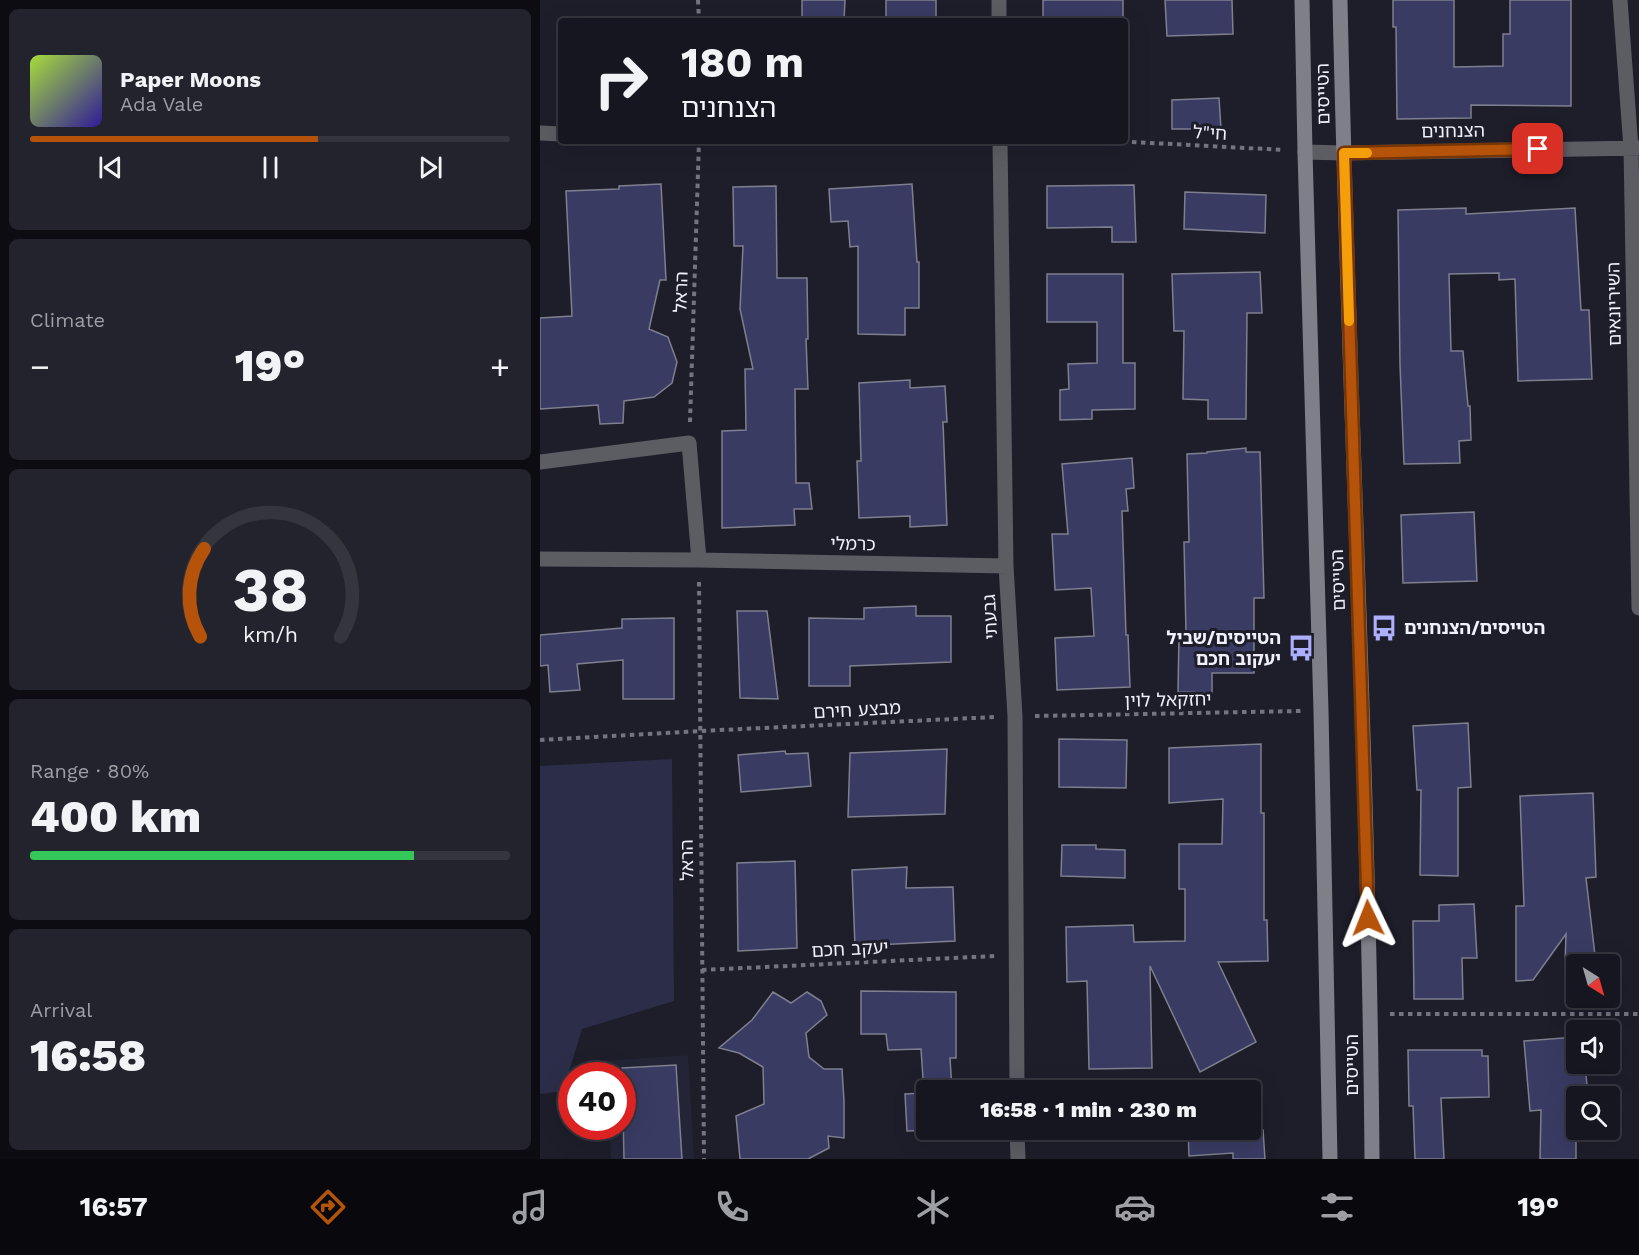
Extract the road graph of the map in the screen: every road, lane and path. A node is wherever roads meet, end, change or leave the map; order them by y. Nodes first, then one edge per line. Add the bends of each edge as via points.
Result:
1 (698, 0) edge
2 (999, 0) edge
3 (1302, 0) edge
4 (1340, 0) edge
5 (1620, 0) edge
6 (699, 18) edge
7 (999, 18) edge
8 (540, 134) edge
9 (558, 134) edge
10 (1128, 142) edge
11 (699, 144) edge
12 (1000, 144) edge
13 (1635, 148) edge
14 (1305, 152) junction
15 (1344, 153) junction
16 (689, 443) junction
17 (540, 462) edge
18 (540, 559) edge
19 (699, 560) junction
20 (1006, 566) junction
21 (1639, 608) edge
22 (1321, 711) junction
23 (1015, 716) junction
24 (700, 731) junction
25 (540, 740) edge
26 (1000, 956) dead end
27 (702, 970) junction
28 (1371, 1014) junction
29 (1639, 1014) edge
30 (1017, 1080) edge
31 (1017, 1140) edge
32 (704, 1159) edge
33 (1018, 1159) edge
34 (1330, 1159) edge
35 (1372, 1159) edge

1 - 6 path
2 - 7 street
3 - 14 street, הטייסים
4 - 15 street, הטייסים
5 - 13 street, השיריונאים
8 - 9 street
10 - 14 path, חי"ל
11 - 16 path, הראל
12 - 20 street, גבעתי
13 - 15 street, הצנחנים
13 - 21 street, השיריונאים
14 - 15 street, הצנחנים
14 - 22 street, הטייסים
15 - 28 street, הטייסים
16 - 17 street
16 - 19 street
18 - 19 street, כרמלי
19 - 20 street, כרמלי
19 - 24 path, הראל
20 - 23 street, גבעתי
22 - 23 path, יחזקאל לוין
22 - 34 street, הטייסים
23 - 24 path, מבצע חירם
23 - 30 street, גבעתי
24 - 25 path, מבצע חירם
24 - 27 path, הראל
26 - 27 path, יעקב חכם
27 - 32 path, הראל
28 - 29 path
28 - 35 street, הטייסים
31 - 33 street

